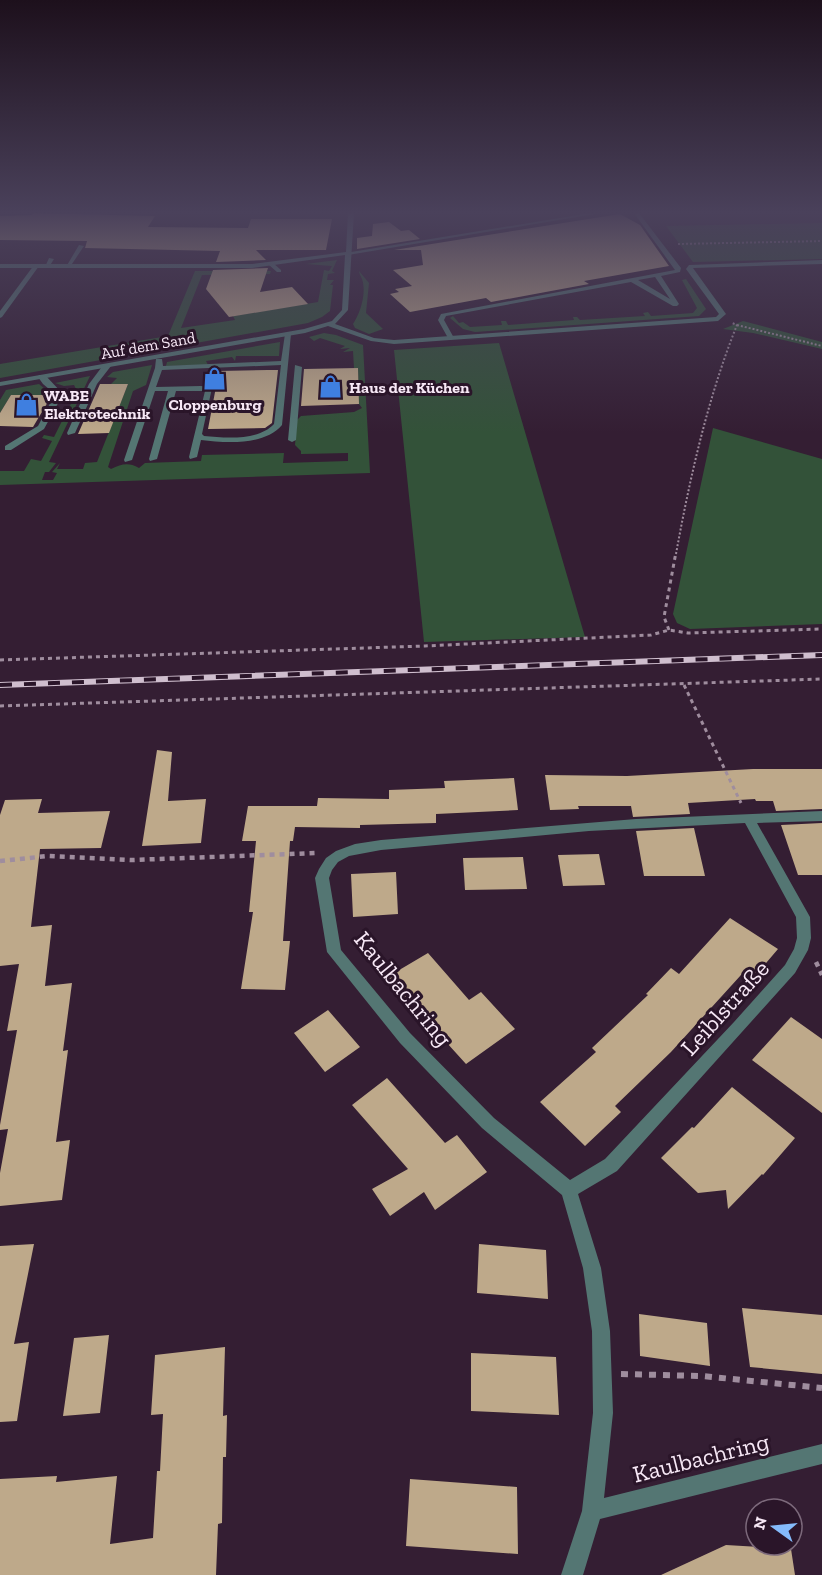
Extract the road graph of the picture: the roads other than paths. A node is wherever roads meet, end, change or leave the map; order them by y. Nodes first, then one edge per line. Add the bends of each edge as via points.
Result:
1 (21, 286) edge
2 (346, 286) edge
3 (598, 286) edge
4 (643, 286) edge
5 (665, 286) edge
6 (702, 286) edge
7 (0, 316) edge
8 (329, 324) junction
9 (288, 334) junction
10 (451, 338) junction
11 (156, 357) junction
12 (285, 363) junction
13 (107, 366) junction
14 (298, 366) dead end
15 (159, 368) junction
16 (42, 377) junction
17 (0, 384) edge
18 (173, 388) junction
19 (151, 389) junction
20 (71, 433) dead end
21 (198, 434) junction
22 (292, 441) dead end
23 (8, 448) dead end
24 (193, 457) dead end
25 (153, 459) dead end
26 (128, 460) dead end
27 (822, 816) edge
28 (748, 818) junction
29 (569, 1190) junction
30 (822, 1454) edge
31 (592, 1511) junction
32 (572, 1575) edge

1 - 7 street
2 - 8 street via 345,310
3 - 10 street via 443,315 441,320
4 - 5 street via 673,306 675,301
6 - 10 street via 723,314 718,319
8 - 9 street, Auf dem Sand via 300,335
8 - 10 street via 379,341
9 - 11 street, Auf dem Sand
9 - 12 street
11 - 13 street, Auf dem Sand
11 - 15 street
12 - 15 street
12 - 21 street via 276,429 256,438 206,438
13 - 16 street, Auf dem Sand
13 - 20 street via 93,384
14 - 22 street
15 - 19 street
16 - 17 street, Auf dem Sand
16 - 23 street via 59,394 41,427
18 - 19 street
18 - 21 street via 209,390
18 - 25 street
19 - 26 street
21 - 24 street
27 - 28 street
28 - 29 street, Leiblstraße via 803,916 801,950 790,969 611,1165
28 - 29 street, Kaulbachring via 526,831 364,848 348,851 326,866 322,878 334,952 405,1038 488,1123
29 - 31 street via 592,1268 601,1331 603,1413
30 - 31 street, Kaulbachring
31 - 32 street

